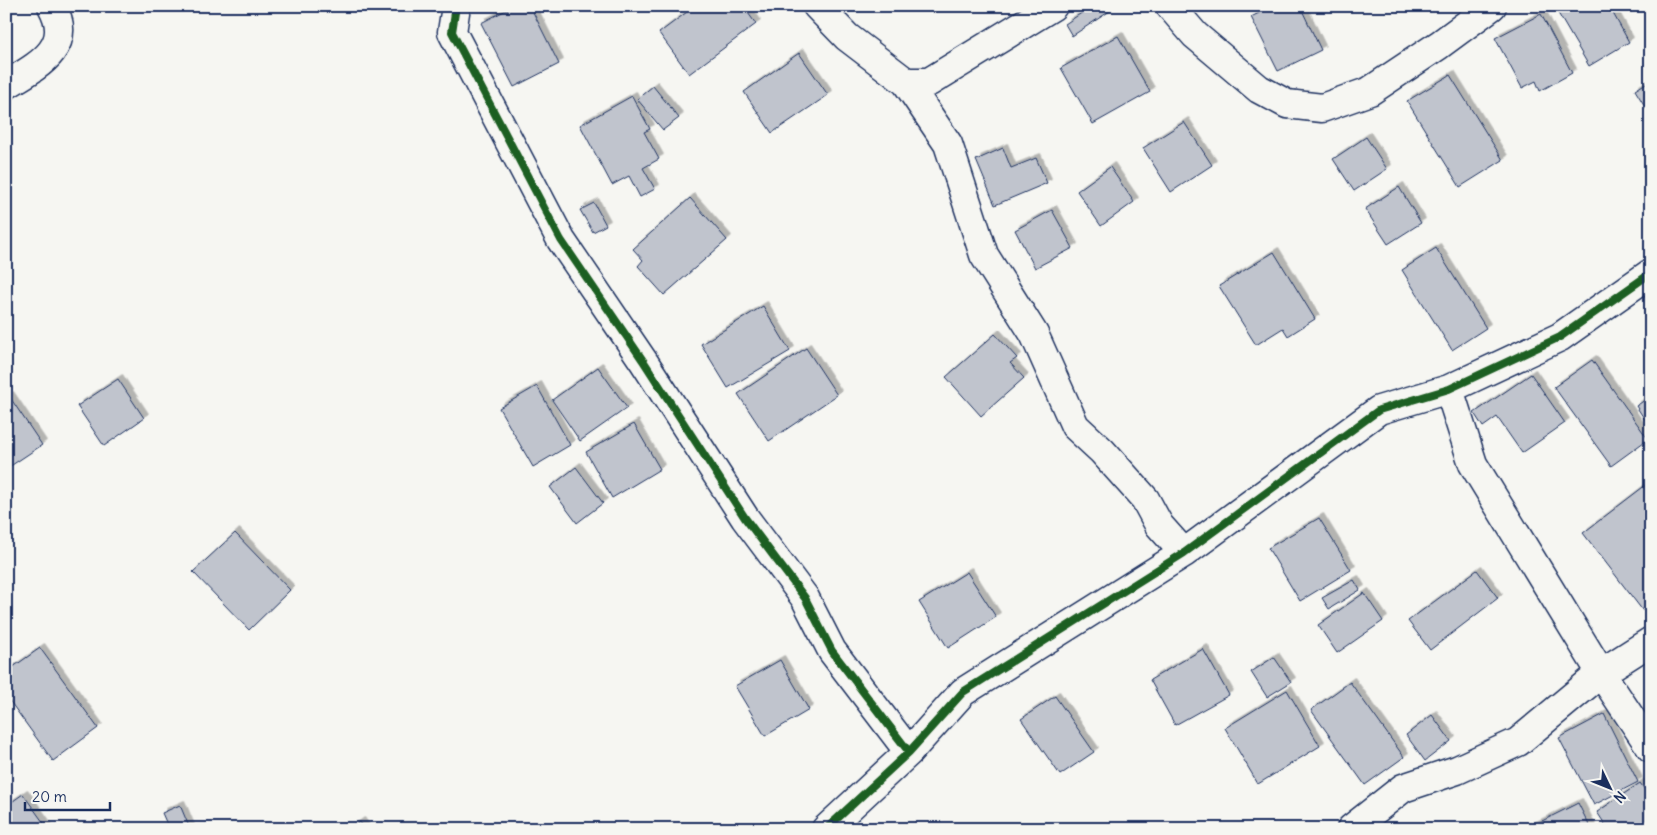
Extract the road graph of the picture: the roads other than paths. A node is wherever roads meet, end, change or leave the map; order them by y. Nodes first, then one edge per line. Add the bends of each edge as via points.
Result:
1 (52, 6) edge
2 (456, 6) edge
3 (817, 6) edge
4 (1052, 6) edge
5 (1170, 6) edge
6 (1492, 6) edge
7 (906, 82) junction
8 (6, 85) edge
9 (1651, 273) edge
10 (1449, 389) junction
11 (1184, 553) junction
12 (1651, 641) edge
13 (1601, 673) junction
14 (1651, 748) edge
15 (909, 752) junction
16 (826, 829) edge
17 (1351, 829) edge

1 - 8 street via 59,30 52,53
2 - 15 street via 452,32 561,240 745,518 805,598 832,651
3 - 7 street via 847,38
4 - 7 street via 929,82
5 - 6 street via 1195,35 1260,89 1287,104 1322,108 1370,91
7 - 11 street via 948,144 984,255 1034,334 1075,426 1145,499 1158,525
9 - 10 street via 1560,337
10 - 11 street via 1379,410
10 - 13 street via 1472,464
11 - 15 street via 963,692
12 - 13 street
13 - 14 street
13 - 17 street via 1518,742 1457,770 1403,788
15 - 16 street

